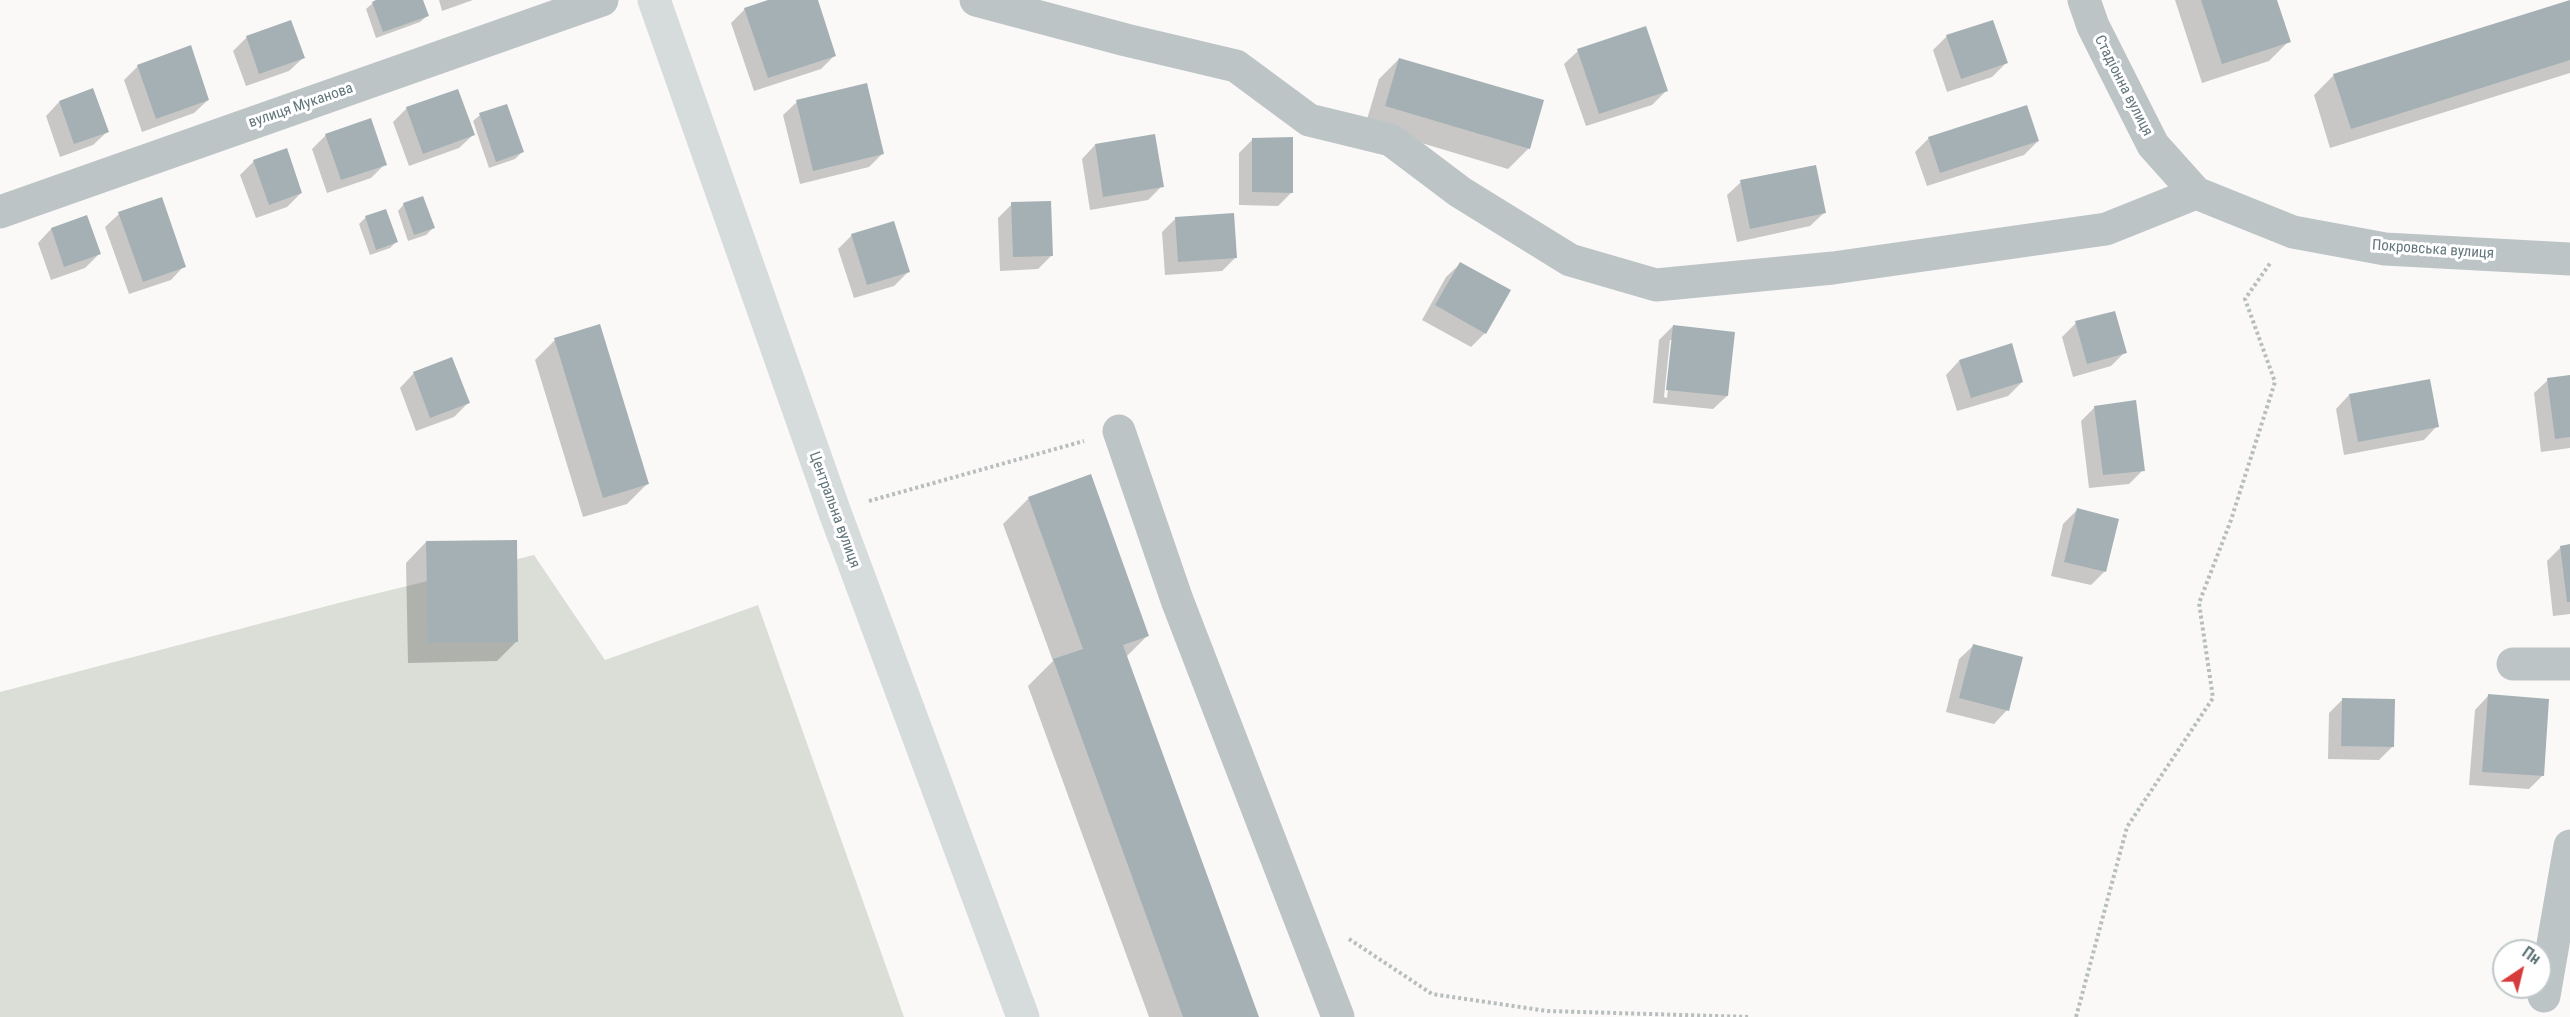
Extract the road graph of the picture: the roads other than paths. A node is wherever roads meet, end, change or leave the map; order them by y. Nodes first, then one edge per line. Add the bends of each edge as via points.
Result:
1 (602, 0) edge
2 (654, 0) edge
3 (976, 0) edge
4 (2084, 0) edge
5 (2196, 193) junction
6 (0, 212) edge
7 (2570, 259) edge
8 (1119, 431) road end
9 (2513, 664) dead end
10 (2570, 664) edge
11 (2570, 846) edge
12 (2552, 950) edge
13 (1023, 1017) edge
14 (1338, 1017) edge

1 - 6 street, вулиця Муканова
2 - 13 main road, Центральна вулиця via 834,510
3 - 5 street via 1236,66 1310,120 1391,140 1460,192 1570,260 1656,285 1833,268 2106,229
4 - 5 street, Стадіонна вулиця via 2093,26 2153,145
5 - 7 street, Покровська вулиця via 2293,232 2385,249
8 - 14 street via 1177,600
9 - 10 street
11 - 12 street

